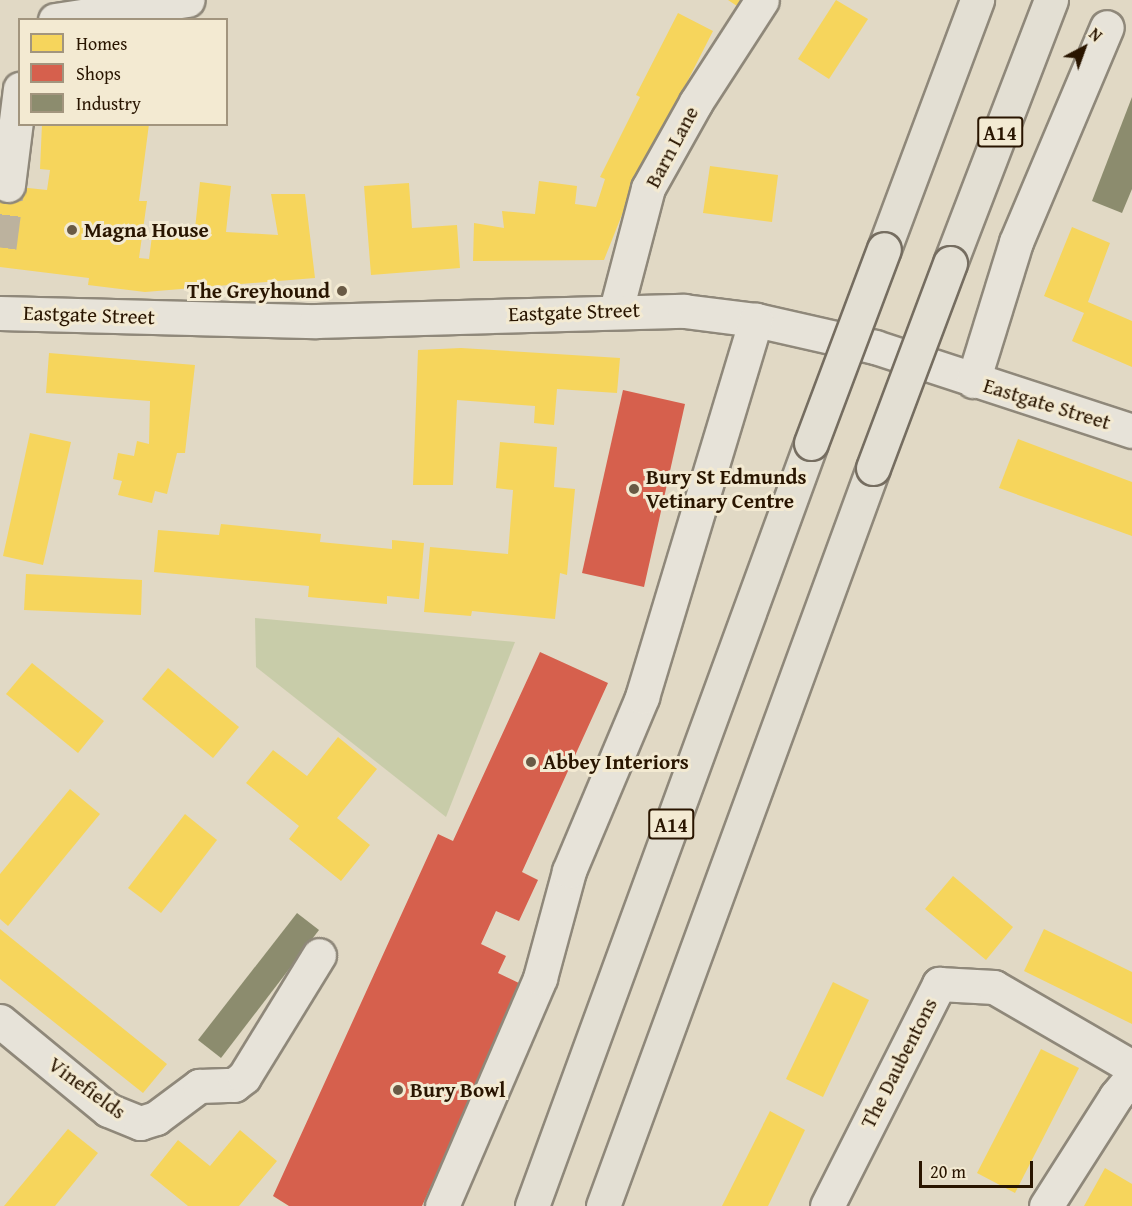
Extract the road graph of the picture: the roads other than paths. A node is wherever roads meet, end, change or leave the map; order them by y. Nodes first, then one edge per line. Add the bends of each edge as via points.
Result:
1 (187, 0) edge
2 (762, 0) edge
3 (977, 0) edge
4 (1051, 0) edge
5 (68, 18) edge
6 (1107, 27) dead end
7 (18, 105) edge
8 (8, 186) tunnel mouth
9 (616, 310) junction
10 (0, 312) edge
11 (756, 320) junction
12 (972, 381) junction
13 (1132, 431) edge
14 (319, 955) dead end
15 (0, 1021) edge
16 (1132, 1067) edge
17 (1132, 1077) edge
18 (442, 1206) edge
19 (532, 1206) edge
20 (603, 1206) edge
21 (827, 1206) edge
22 (1046, 1206) edge

1 - 5 street
2 - 9 street, Barn Lane via 696,102 648,188
3 - 19 highway, A14, bridge
4 - 20 highway, A14, bridge via 873,468
6 - 12 street via 1016,242
7 - 8 street
9 - 10 street, Eastgate Street via 316,321
9 - 11 street, Eastgate Street via 684,310
11 - 12 street, Eastgate Street via 875,347
11 - 18 street via 642,697 569,871 540,978
12 - 13 street, Eastgate Street
14 - 15 street, Vinefields via 244,1077 234,1085 200,1086 156,1118 140,1123 108,1110
16 - 21 street, The Daubentons via 994,987 939,984
17 - 22 street

